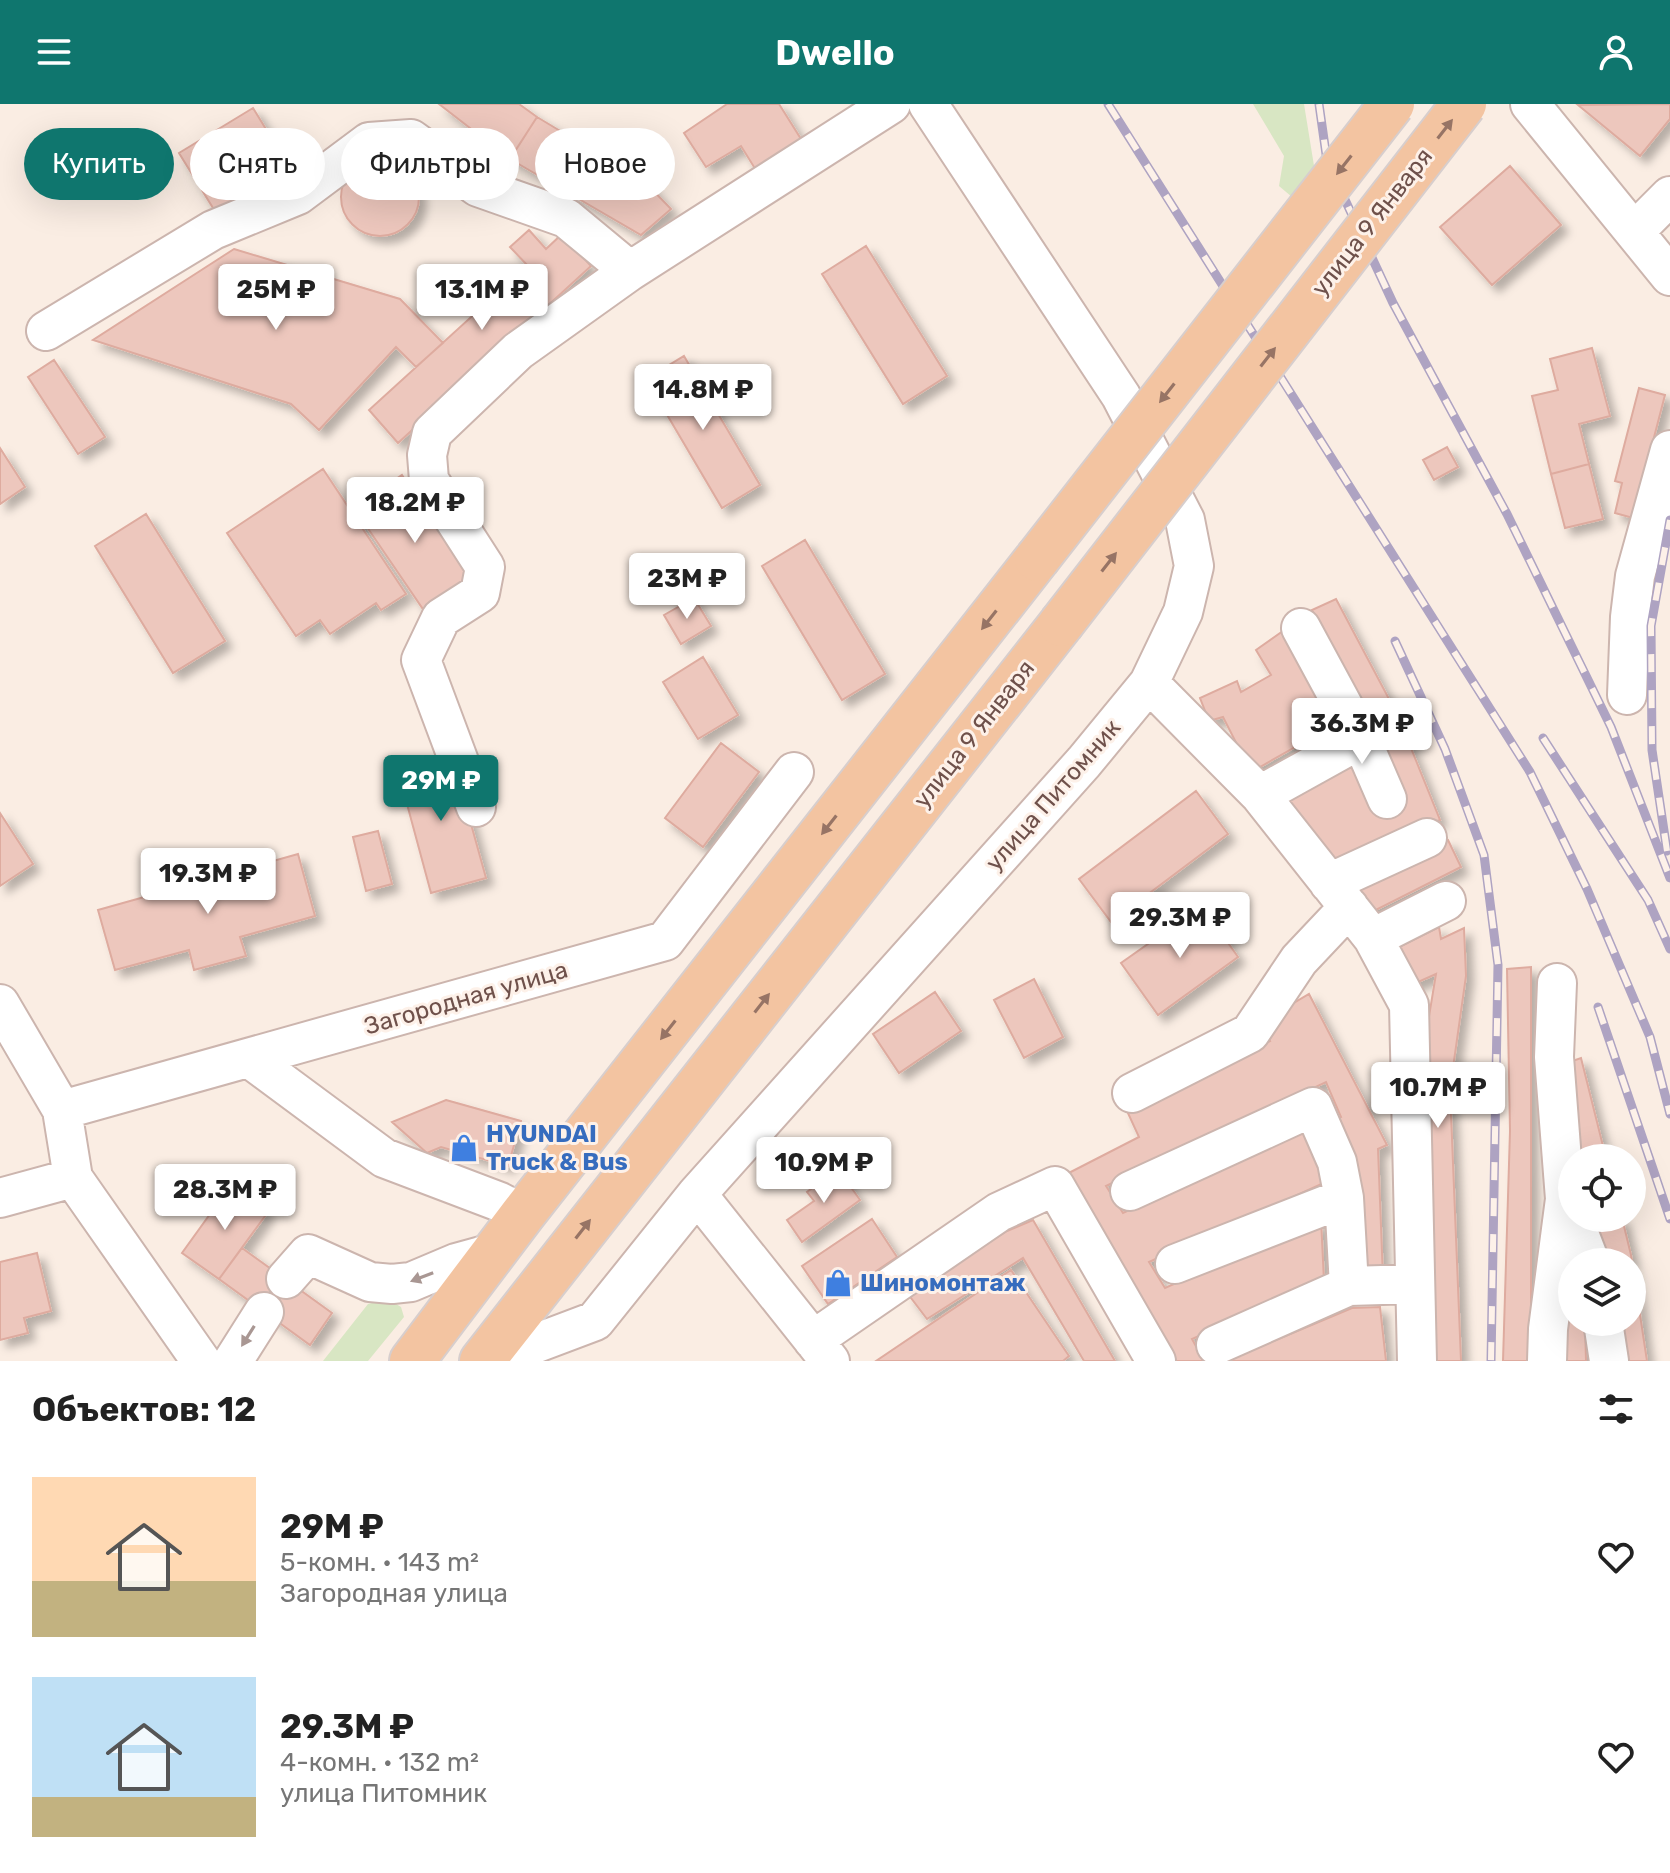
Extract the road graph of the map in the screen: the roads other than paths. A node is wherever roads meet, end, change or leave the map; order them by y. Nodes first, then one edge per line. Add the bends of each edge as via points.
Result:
1 (891, 104) edge
2 (928, 104) edge
3 (1392, 104) edge
4 (1464, 104) edge
5 (1530, 104) edge
6 (1670, 196) edge
7 (1635, 231) junction
8 (630, 271) junction
9 (1670, 276) edge
10 (46, 331) dead end
11 (1670, 450) edge
12 (1301, 628) dead end
13 (1149, 683) junction
14 (1627, 695) dead end
15 (1361, 739) junction
16 (794, 772) dead end
17 (1260, 795) junction
18 (1387, 799) dead end
19 (476, 807) dead end
20 (1427, 838) dead end
21 (1339, 895) junction
22 (1446, 901) dead end
23 (1373, 938) junction
24 (1557, 983) dead end
25 (0, 1004) edge
26 (249, 1058) junction
27 (1132, 1093) dead end
28 (62, 1110) junction
29 (1563, 1144) edge
30 (73, 1178) junction
31 (1130, 1191) dead end
32 (697, 1194) junction
33 (0, 1198) edge
34 (1344, 1198) junction
35 (523, 1214) junction
36 (1566, 1232) edge
37 (496, 1252) junction
38 (1175, 1264) dead end
39 (286, 1279) dead end
40 (1415, 1284) junction
41 (1349, 1286) junction
42 (264, 1312) dead end
43 (1605, 1336) edge
44 (1216, 1345) dead end
45 (822, 1350) edge
46 (201, 1361) edge
47 (233, 1361) edge
48 (412, 1361) edge
49 (482, 1361) edge
50 (489, 1361) edge
51 (1156, 1361) edge
52 (1417, 1361) edge
53 (1547, 1361) edge
54 (1609, 1361) edge

1 - 8 street
2 - 13 street, улица Питомник via 1121,396 1185,520 1194,566 1183,612
3 -> 35 main road, bridge
49 -> 4 main road, улица 9 Января, bridge
5 - 7 street
6 - 7 street
7 - 9 street
8 - 10 street via 566,218 478,187 411,139 369,142 298,195 213,230
8 - 19 street via 518,351 432,433 429,480 485,567 480,593 441,618 421,660
11 - 14 street via 1635,576
12 - 15 street
13 - 17 street
13 - 32 street, улица Питомник
15 - 17 street
15 - 18 street
16 - 26 street, Загородная улица via 665,941
17 - 21 street
20 - 21 street
21 - 23 street
21 - 27 street via 1250,1033
22 - 23 street
23 - 40 street via 1409,1005
24 - 29 street via 1554,1057
25 - 28 street
26 - 28 street, Загородная улица
26 - 35 street via 384,1158
28 - 30 street
30 - 33 street
30 - 46 street
31 - 34 street via 1313,1107 1337,1162
32 - 45 street
32 - 50 street, улица Питомник via 595,1321
34 - 38 street
34 - 41 street
35 - 37 main road
36 - 53 street
37 -> 39 street via 392,1284 370,1282 308,1254
37 - 48 main road
40 - 41 street
40 - 52 street
41 - 44 street
42 -> 47 street
43 - 54 street
45 - 51 street via 999,1212 1055,1186

